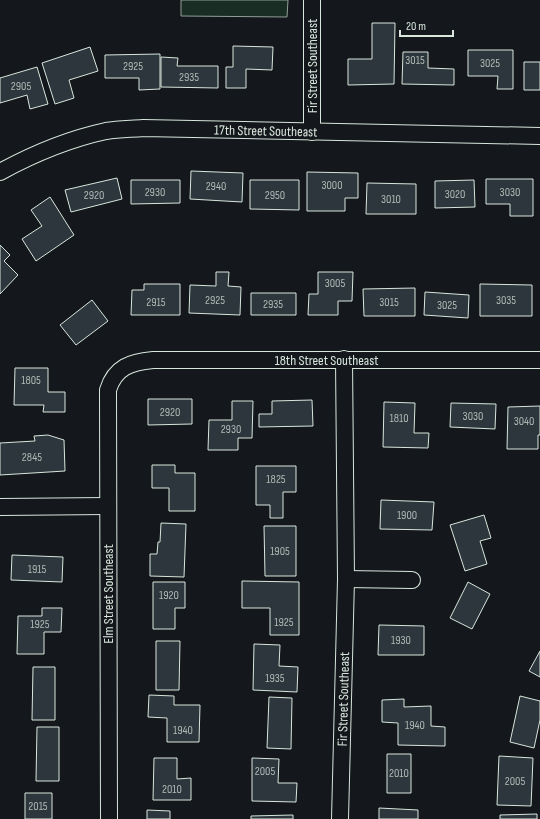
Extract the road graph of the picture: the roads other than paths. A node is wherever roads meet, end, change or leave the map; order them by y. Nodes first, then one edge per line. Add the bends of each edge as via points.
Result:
1 (312, 0) edge
2 (312, 132) junction
3 (540, 136) edge
4 (0, 172) edge
5 (344, 359) junction
6 (540, 360) edge
7 (117, 372) joint
8 (107, 506) junction
9 (0, 507) edge
10 (346, 579) junction
11 (412, 580) dead end
12 (109, 819) edge
13 (340, 819) edge

1 - 2 street, Fir Street Southeast
2 - 3 street, 17th Street Southeast
2 - 4 street, 17th Street Southeast via 143,128 108,131 58,145
5 - 6 street, 18th Street Southeast
5 - 7 street, 18th Street Southeast via 153,360 137,361
5 - 10 street, Fir Street Southeast
7 - 8 street, Elm Street Southeast via 108,390
8 - 9 street
8 - 12 street, Elm Street Southeast
10 - 11 street
10 - 13 street, Fir Street Southeast

